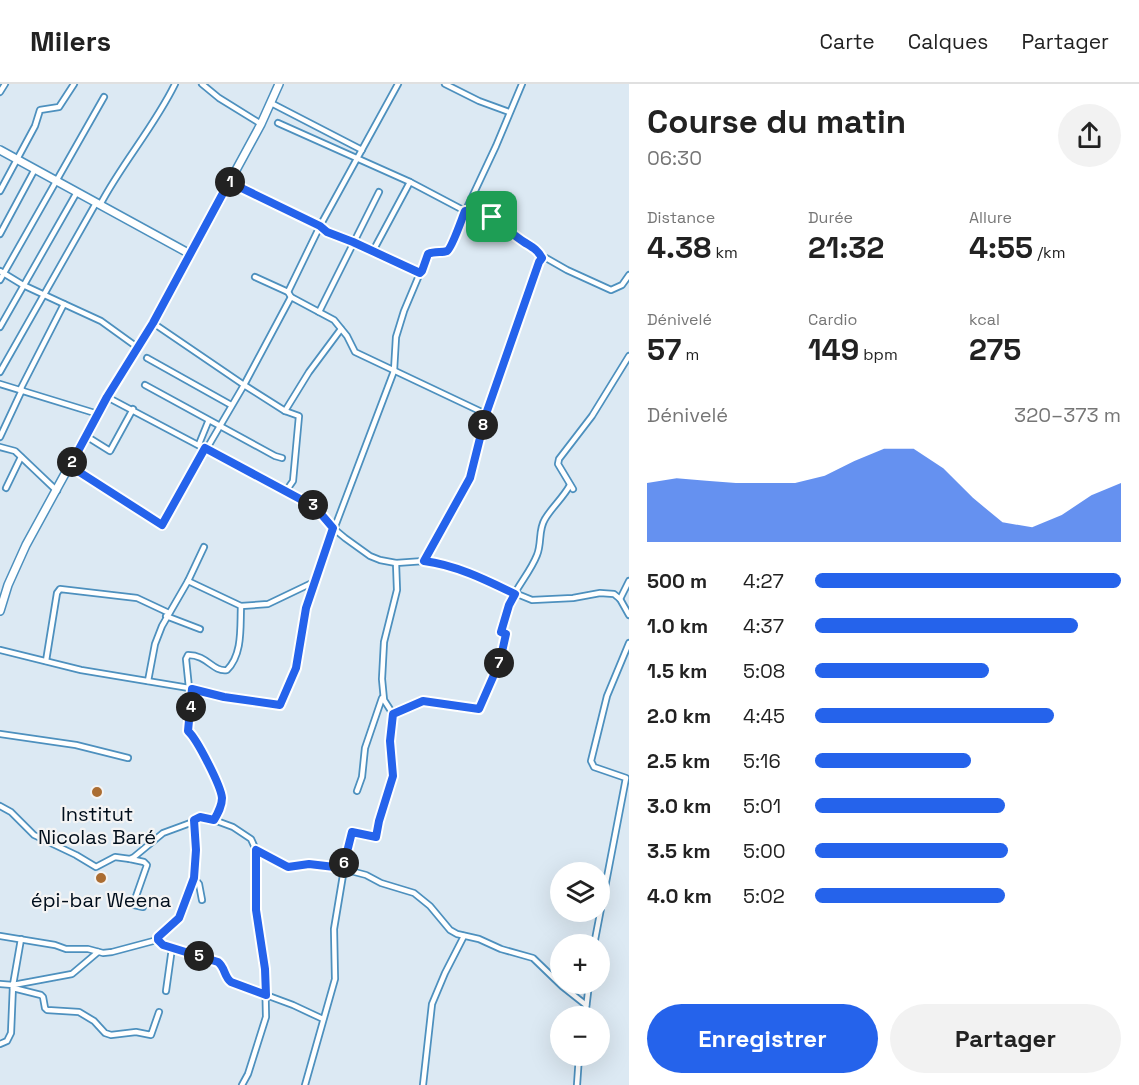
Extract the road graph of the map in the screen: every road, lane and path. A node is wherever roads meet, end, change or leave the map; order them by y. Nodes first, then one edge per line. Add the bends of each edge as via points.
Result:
1 (5, 84) edge
2 (74, 84) edge
3 (175, 84) edge
4 (202, 84) edge
5 (279, 84) edge
6 (398, 84) edge
7 (445, 84) edge
8 (522, 84) edge
9 (0, 92) edge
10 (104, 97) dead end
11 (271, 103) junction
12 (509, 112) junction
13 (278, 123) dead end
14 (261, 124) junction
15 (0, 150) edge
16 (362, 150) junction
17 (16, 159) junction
18 (358, 159) junction
19 (35, 170) junction
20 (55, 180) junction
21 (229, 182) junction
22 (410, 182) junction
23 (0, 191) edge
24 (77, 192) junction
25 (379, 192) dead end
26 (98, 204) junction
27 (465, 211) junction
28 (320, 226) junction
29 (0, 234) edge
30 (353, 242) junction
31 (373, 251) junction
32 (190, 254) junction
33 (542, 258) junction
34 (2, 272) edge
35 (420, 273) junction
36 (629, 274) edge
37 (255, 277) dead end
38 (0, 280) edge
39 (23, 285) junction
40 (44, 295) junction
41 (290, 295) junction
42 (64, 304) junction
43 (319, 312) junction
44 (153, 323) junction
45 (0, 327) edge
46 (341, 328) junction
47 (137, 347) junction
48 (629, 357) edge
49 (147, 358) dead end
50 (622, 369) junction
51 (394, 371) junction
52 (0, 372) edge
53 (629, 373) edge
54 (0, 384) edge
55 (145, 385) dead end
56 (244, 385) junction
57 (21, 390) junction
58 (107, 397) junction
59 (231, 405) junction
60 (133, 409) junction
61 (285, 411) junction
62 (98, 414) junction
63 (486, 414) junction
64 (208, 422) dead end
65 (219, 425) junction
66 (0, 436) edge
67 (86, 436) junction
68 (199, 444) junction
69 (0, 447) edge
70 (205, 448) junction
71 (21, 457) junction
72 (282, 458) dead end
73 (70, 466) junction
74 (6, 488) dead end
75 (57, 491) junction
76 (286, 491) junction
77 (333, 528) junction
78 (204, 547) dead end
79 (424, 561) junction
80 (396, 563) junction
81 (188, 581) junction
82 (629, 581) edge
83 (314, 582) junction
84 (515, 594) junction
85 (620, 599) junction
86 (241, 606) junction
87 (0, 611) edge
88 (168, 614) junction
89 (629, 615) edge
90 (200, 629) dead end
91 (629, 643) edge
92 (0, 650) edge
93 (46, 661) junction
94 (148, 681) junction
95 (191, 689) junction
96 (383, 696) junction
97 (393, 714) junction
98 (0, 734) edge
99 (128, 758) dead end
100 (357, 791) dead end
101 (0, 806) edge
102 (214, 820) junction
103 (193, 822) junction
104 (256, 850) junction
105 (130, 859) junction
106 (343, 869) junction
107 (194, 878) junction
108 (202, 900) dead end
109 (143, 908) dead end
110 (596, 934) edge
111 (0, 936) edge
112 (464, 936) junction
113 (21, 939) junction
114 (158, 940) junction
115 (172, 948) junction
116 (98, 952) junction
117 (0, 984) edge
118 (13, 986) junction
119 (166, 991) dead end
120 (588, 994) edge
121 (266, 995) junction
122 (586, 1005) joint
123 (159, 1012) dead end
124 (323, 1019) junction
125 (0, 1044) edge
126 (578, 1066) edge
127 (242, 1085) edge
128 (305, 1085) edge
129 (423, 1085) edge
130 (577, 1085) edge

1 - 9 street
2 - 17 street via 59,107 40,110
3 - 26 street
4 - 14 street
5 - 11 main road
6 - 16 street
7 - 12 street
8 - 12 street
10 - 20 street
11 - 14 main road
11 - 16 street
12 - 27 street
13 - 18 street
14 - 21 main road
15 - 17 main road
16 - 18 street
17 - 19 main road
17 - 23 street
18 - 22 street
18 - 28 street
19 - 20 main road
19 - 29 street
20 - 24 main road
20 - 34 street
21 - 28 street
21 - 32 main road
22 - 27 street
22 - 31 street
24 - 26 main road
24 - 39 street
25 - 30 street
26 - 32 main road
26 - 40 street
27 - 33 street via 492,217 533,246
27 - 35 street via 452,246 447,251 428,254
28 - 30 street
28 - 41 street
30 - 31 street
30 - 43 street
31 - 35 street
32 - 44 main road
33 - 36 street via 611,290 622,285
33 - 63 street
34 - 38 street
34 - 39 street
35 - 51 street via 396,337
37 - 41 street
39 - 40 street
39 - 45 street
40 - 42 street
40 - 52 street
41 - 43 street
41 - 56 street
42 - 47 street via 101,321
42 - 57 street
43 - 46 street
44 - 47 main road
44 - 56 street
46 - 51 street via 355,352
46 - 61 street
47 - 58 main road
48 - 50 street
49 - 59 street
50 - 53 street
50 - 84 street via 559,459 558,464 572,487 543,521 538,553
51 - 63 street
51 - 77 street
54 - 57 street
55 - 65 street
56 - 59 street
56 - 61 street
57 - 62 street
57 - 66 street
58 - 60 street
58 - 62 main road
59 - 65 street
60 - 67 street via 110,451
60 - 68 street
61 - 76 street via 300,416 293,481
62 - 67 main road
63 - 79 street via 470,478
64 - 68 street
65 - 70 street
65 - 72 street
67 - 73 main road
68 - 70 street
69 - 71 street
70 - 73 street via 162,525
70 - 76 street
71 - 74 street
71 - 75 street
73 - 75 main road
75 - 87 main road via 26,545
76 - 77 street via 315,507
77 - 80 street via 370,556
77 - 83 street
78 - 81 street
79 - 80 street
79 - 84 street via 456,568
80 - 96 street via 397,590 383,649
81 - 86 street
81 - 88 street
82 - 85 street
83 - 86 street via 268,604
83 - 95 street via 296,668 280,705
84 - 85 street via 537,600 600,593 614,594
84 - 97 street via 501,632 506,634 500,661 479,709 423,701
85 - 89 street
86 - 95 street via 238,653 231,666 220,670 203,657 188,655
88 - 90 street
88 - 93 street via 137,598 60,589
88 - 94 street via 155,644
91 - 110 street via 607,696 591,761 594,767 626,778
92 - 93 street
93 - 94 street
94 - 95 street
95 - 102 street via 188,731 195,737 221,793 221,806
96 - 97 street
96 - 100 street via 365,748
97 - 106 street via 393,776 376,837 352,832
98 - 99 street via 75,745
101 - 105 street via 34,835 92,866 99,867 115,857
102 - 103 street via 200,817
102 - 104 street via 250,839
103 - 105 street via 163,833
103 - 107 street
104 - 106 street via 288,867 309,864
104 - 121 street via 256,910
105 - 109 street via 147,865 134,902
106 - 112 street via 414,893 450,930
106 - 124 street via 334,929 335,979
107 - 108 street
107 - 114 street via 179,918
111 - 113 street
112 - 122 street via 533,958
112 - 129 street via 432,1004
113 - 116 street
113 - 118 street
114 - 115 street
114 - 116 street
115 - 119 street
115 - 121 street via 218,962 228,980
116 - 118 street via 72,974
117 - 118 street
118 - 123 street via 41,994 47,1010 79,1012 111,1035 151,1035
118 - 125 street via 10,1033 7,1041
120 - 122 street
121 - 124 street
121 - 127 street via 265,1022
124 - 128 street
126 - 130 street

